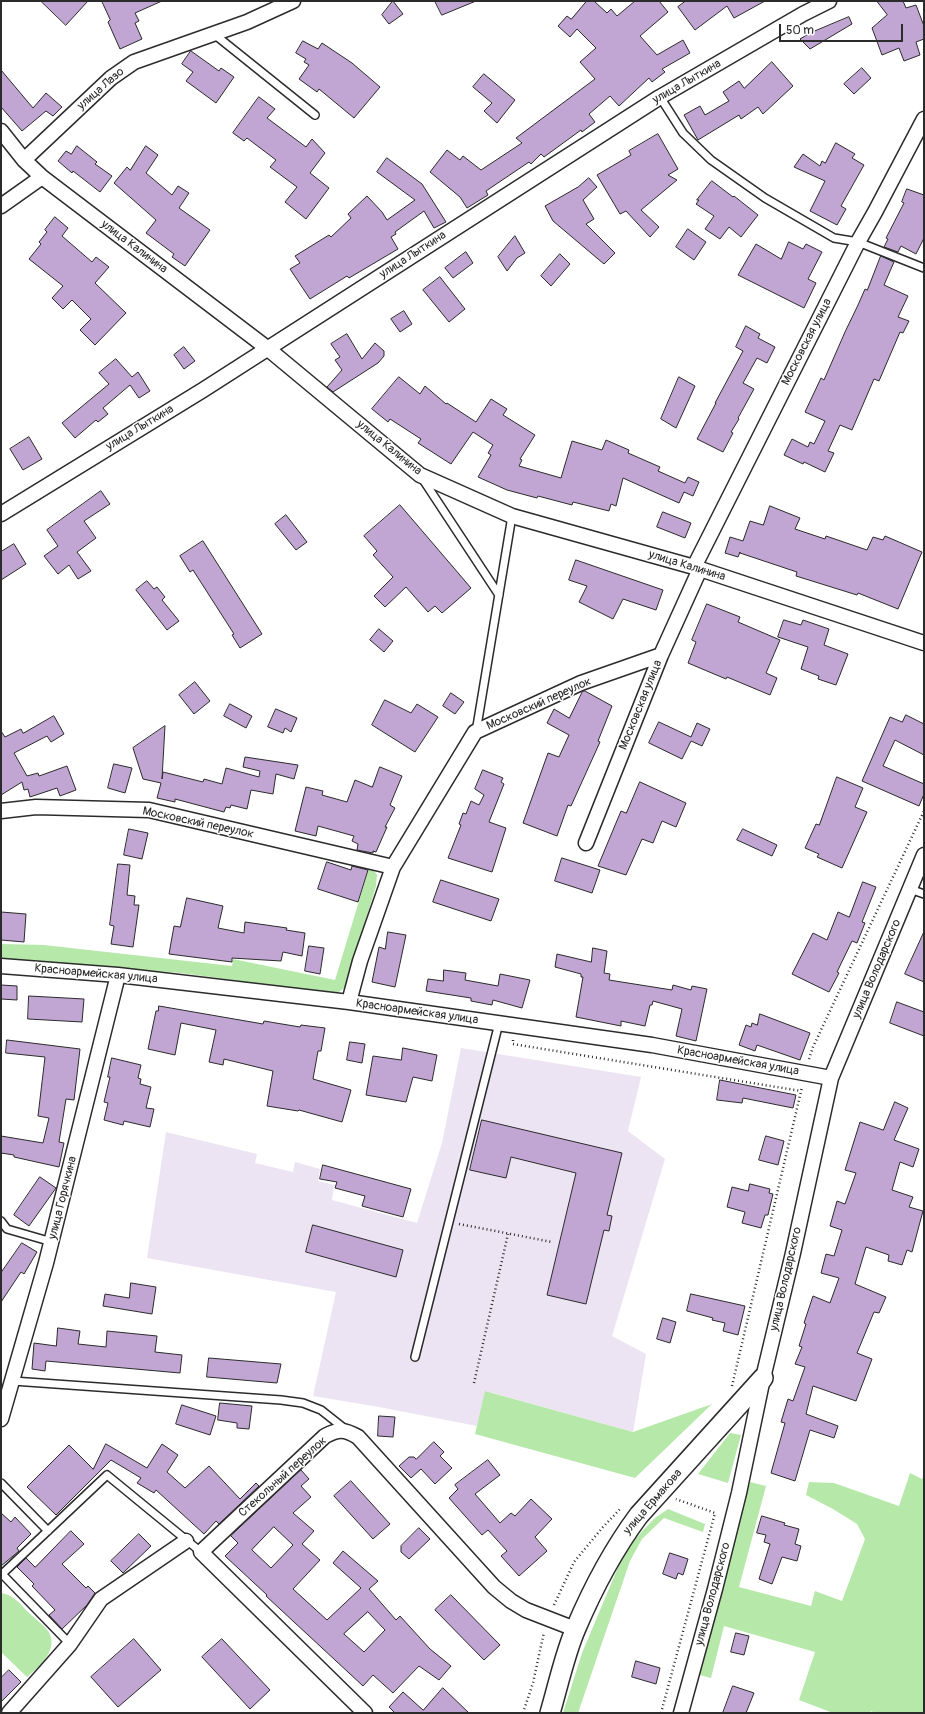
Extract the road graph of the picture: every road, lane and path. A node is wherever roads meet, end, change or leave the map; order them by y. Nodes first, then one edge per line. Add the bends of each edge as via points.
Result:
1 (293, 1) edge
2 (829, 1) edge
3 (214, 34) junction
4 (660, 97) junction
5 (315, 115) dead end
6 (924, 119) edge
7 (1, 132) edge
8 (24, 160) junction
9 (42, 177) junction
10 (1, 206) edge
11 (858, 242) junction
12 (924, 268) edge
13 (267, 348) junction
14 (420, 475) junction
15 (1, 514) edge
16 (512, 516) junction
17 (697, 568) junction
18 (499, 595) junction
19 (924, 643) edge
20 (661, 655) junction
21 (476, 732) junction
22 (1, 811) edge
23 (586, 843) dead end
24 (924, 855) edge
25 (393, 867) junction
26 (910, 889) junction
27 (924, 894) edge
28 (1, 966) edge
29 (118, 975) junction
30 (349, 1002) junction
31 (499, 1023) junction
32 (516, 1026) junction
33 (831, 1078) junction
34 (801, 1091) dead end
35 (1, 1221) edge
36 (449, 1222) junction
37 (508, 1234) junction
38 (52, 1242) junction
39 (552, 1242) dead end
40 (415, 1357) dead end
41 (763, 1378) junction
42 (13, 1381) junction
43 (474, 1383) dead end
44 (1, 1419) edge
45 (347, 1430) junction
46 (1, 1483) edge
47 (659, 1493) junction
48 (48, 1531) junction
49 (186, 1541) junction
50 (201, 1552) junction
51 (2, 1575) edge
52 (575, 1629) junction
53 (70, 1644) junction
54 (9, 1713) edge
55 (365, 1713) edge
56 (550, 1713) edge
57 (661, 1713) edge
58 (681, 1713) edge

1 - 3 street, улица Лазо
2 - 4 street, улица Лыткина
3 - 5 lane
3 - 8 street, улица Лазо via 134,62 111,78
4 - 11 lane via 683,133 711,160 765,198 834,238
4 - 13 street, улица Лыткина
6 - 11 street, Московская улица
7 - 8 street, улица Калинина
8 - 9 street, улица Калинина
9 - 10 street
9 - 13 street, улица Калинина
11 - 12 lane
11 - 17 street, Московская улица
13 - 14 street, улица Калинина
13 - 15 street, улица Лыткина via 204,390
14 - 16 street, улица Калинина
14 - 18 lane
16 - 17 street, улица Калинина
16 - 18 lane
17 - 19 street, улица Калинина
17 - 20 street, Московская улица
18 - 21 lane
20 - 21 street, Московский переулок via 582,683
20 - 23 street, Московская улица
21 - 25 street, Московский переулок
22 - 25 street, Московский переулок via 36,807 149,810
24 - 26 street, улица Володарского
25 - 30 street, Московский переулок via 360,961
26 - 27 lane
26 - 33 street, улица Володарского
28 - 29 street, Красноармейская улица
29 - 30 street, Красноармейская улица
29 - 38 street, улица Горячкина
30 - 31 street, Красноармейская улица
31 - 32 street, Красноармейская улица
31 - 36 lane
32 - 33 street, Красноармейская улица via 652,1045
32 - 34 path via 513,1044
33 - 41 street, улица Володарского
35 - 38 lane via 7,1229
36 - 37 path
36 - 40 lane
37 - 39 path
37 - 43 path
38 - 42 street, улица Горячкина
41 - 47 street, улица Ермакова
41 - 58 street, улица Володарского via 739,1493
42 - 44 street, улица Горячкина
42 - 45 lane via 303,1403 321,1410
45 - 50 street, Стекольный переулок via 335,1431 325,1436
45 - 52 street via 358,1437 494,1587 526,1610
46 - 48 lane
47 - 52 street, улица Ермакова via 620,1540
47 - 57 path via 715,1513
48 - 49 lane via 107,1475
48 - 51 lane
49 - 50 lane
49 - 53 street via 101,1599
50 - 55 street
51 - 53 lane
52 - 56 street, улица Ермакова
53 - 54 street

